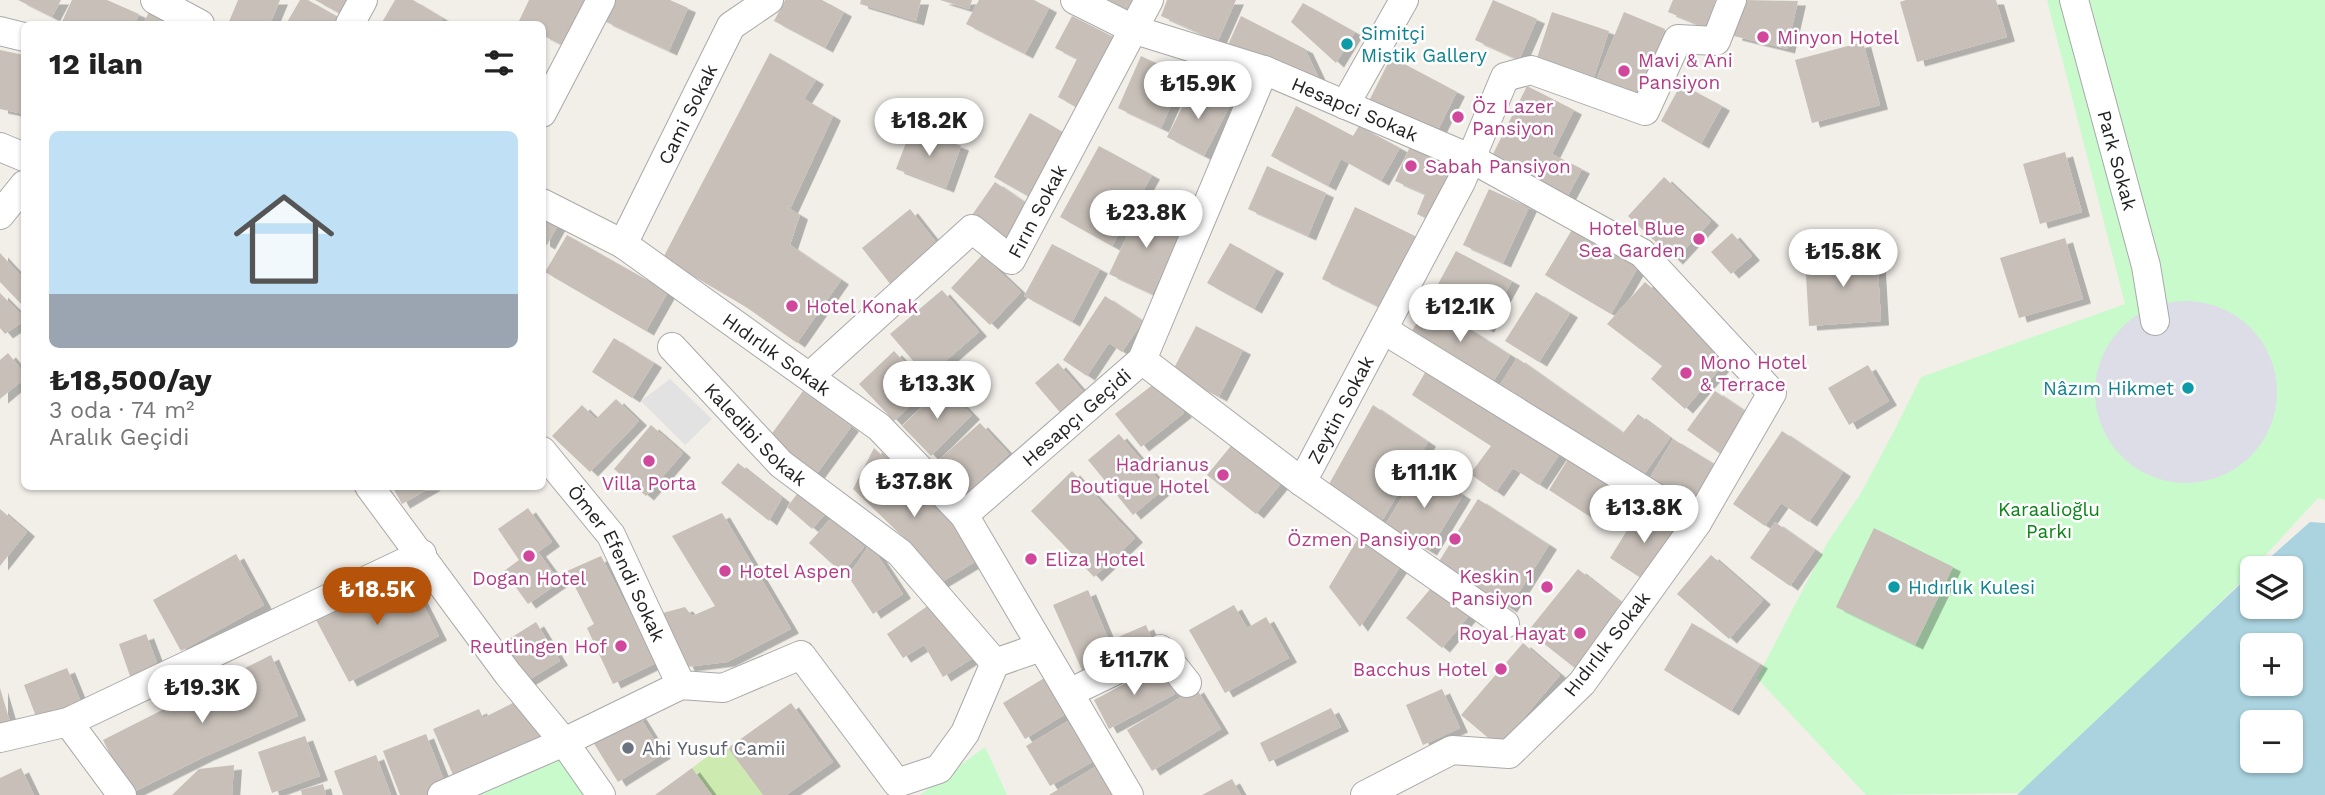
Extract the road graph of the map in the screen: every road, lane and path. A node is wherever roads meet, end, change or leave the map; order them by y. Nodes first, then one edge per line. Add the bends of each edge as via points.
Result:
1 (155, 0) edge
2 (363, 0) edge
3 (601, 0) edge
4 (769, 0) edge
5 (1075, 0) edge
6 (1149, 0) edge
7 (1404, 0) edge
8 (1732, 0) edge
9 (2074, 0) edge
10 (204, 16) edge
11 (351, 21) edge
12 (1135, 30) junction
13 (0, 31) edge
14 (21, 36) edge
15 (1264, 70) junction
16 (546, 105) edge
17 (1345, 105) junction
18 (0, 147) edge
19 (21, 156) edge
20 (1472, 159) junction
21 (21, 189) edge
22 (546, 205) edge
23 (0, 215) edge
24 (623, 244) junction
25 (2155, 321) dead end
26 (1384, 330) junction
27 (672, 347) dead end
28 (1142, 360) junction
29 (810, 376) junction
30 (1772, 393) joint
31 (546, 456) edge
32 (1302, 482) junction
33 (372, 490) edge
34 (964, 515) junction
35 (1697, 523) junction
36 (422, 554) junction
37 (1505, 624) dead end
38 (1041, 647) junction
39 (995, 663) junction
40 (1187, 682) dead end
41 (681, 685) junction
42 (1071, 692) junction
43 (68, 722) junction
44 (0, 738) edge
45 (564, 742) junction
46 (122, 795) edge
47 (442, 795) edge
48 (601, 795) edge
49 (1129, 795) edge
50 (1365, 795) edge

1 - 10 street
2 - 11 street
3 - 16 street
4 - 24 street, Cami Sokak via 731,26
5 - 12 street, Hesapci Sokak
6 - 12 street, Fırın Sokak
7 - 17 street
8 - 20 street, Zeytin Sokak via 1716,41 1678,39 1645,111 1531,70 1505,77
9 - 25 street, Park Sokak via 2146,266
12 - 15 street, Hesapci Sokak
12 - 29 street, Fırın Sokak via 1011,260 972,229
13 - 14 street
15 - 17 street, Hesapci Sokak
15 - 28 street, Hesapçı Geçidi
17 - 20 street, Hesapci Sokak
18 - 19 street
20 - 26 street, Zeytin Sokak
20 - 30 street, Hesapci Sokak via 1642,253
21 - 23 street
22 - 24 street, Hıdırlık Sokak
24 - 29 street, Hıdırlık Sokak
26 - 32 street, Zeytin Sokak
26 - 35 street
27 - 39 street, Kaledibi Sokak via 781,464 900,553
28 - 32 street, Zeytin Sokak
28 - 34 street, Hesapçı Geçidi
29 - 34 street, Hıdırlık Sokak via 879,427
30 - 35 street, Hıdırlık Sokak
31 - 41 street, Ömer Efendi Sokak via 611,535
32 - 37 street
33 - 36 street
34 - 38 street, Hıdırlık Sokak
35 - 50 street, Hıdırlık Sokak via 1582,683 1509,754 1452,750
36 - 43 street
36 - 45 street via 508,674
38 - 39 street
38 - 42 street, Hıdırlık Sokak
39 - 41 street via 965,733 939,769 897,783 801,655 723,688
40 - 42 street via 1160,649
41 - 45 street
42 - 49 street, Hıdırlık Sokak
43 - 44 street
43 - 46 street
45 - 47 street
45 - 48 street

